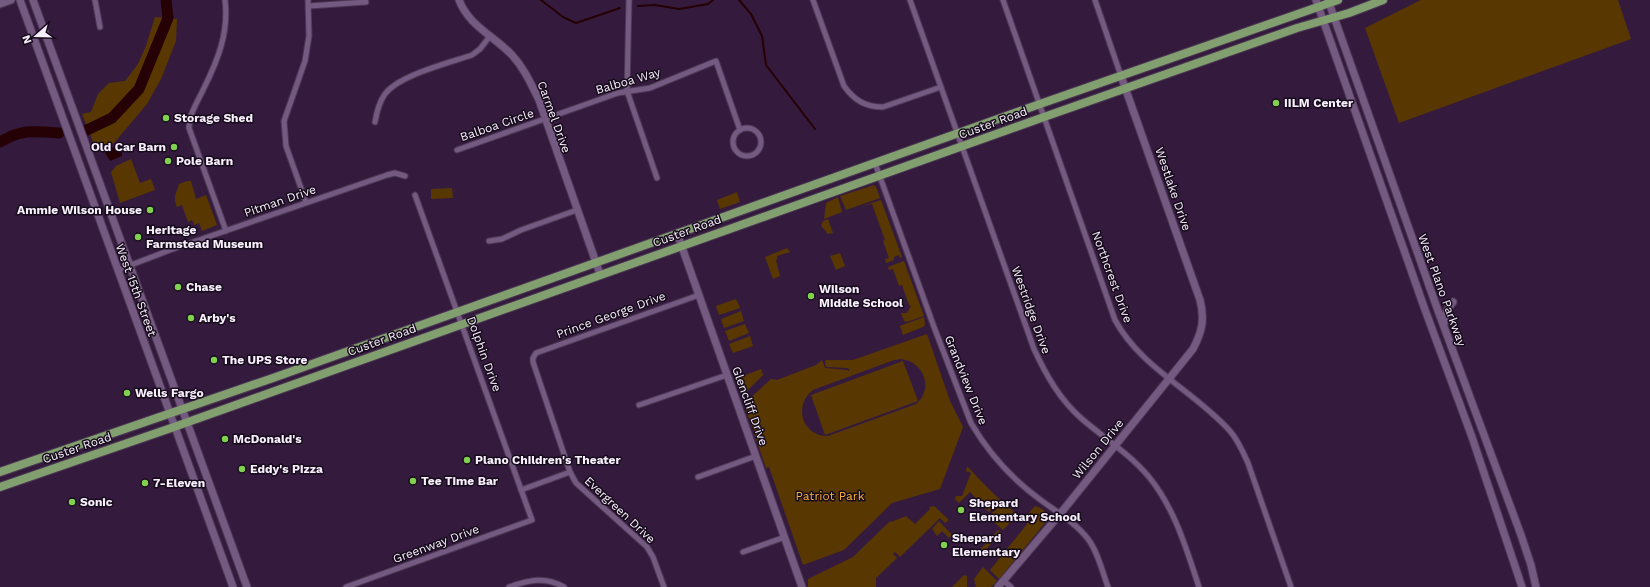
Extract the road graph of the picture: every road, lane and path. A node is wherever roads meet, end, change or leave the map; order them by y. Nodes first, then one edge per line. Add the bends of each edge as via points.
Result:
1 (11, 0) edge
2 (20, 0) edge
3 (33, 0) edge
4 (95, 0) edge
5 (225, 0) edge
6 (459, 0) edge
7 (629, 0) edge
8 (813, 0) edge
9 (910, 0) edge
10 (1003, 0) edge
11 (1095, 0) edge
12 (1338, 0) edge
13 (1383, 0) edge
14 (366, 2) dead end
15 (1329, 2) edge
16 (309, 3) edge
17 (1318, 3) edge
18 (0, 4) edge
19 (1334, 17) junction
20 (1323, 20) junction
21 (100, 27) dead end
22 (490, 36) junction
23 (1121, 76) junction
24 (941, 87) junction
25 (1126, 89) junction
26 (627, 91) junction
27 (1040, 104) junction
28 (1044, 117) junction
29 (545, 119) junction
30 (375, 122) dead end
31 (740, 130) junction
32 (957, 134) junction
33 (962, 147) junction
34 (456, 150) dead end
35 (88, 151) junction
36 (76, 155) junction
37 (875, 163) junction
38 (405, 176) dead end
39 (879, 176) junction
40 (657, 178) dead end
41 (415, 195) dead end
42 (306, 202) junction
43 (577, 210) junction
44 (226, 231) junction
45 (677, 233) junction
46 (489, 241) dead end
47 (682, 246) junction
48 (596, 262) junction
49 (129, 266) junction
50 (118, 270) junction
51 (600, 274) junction
52 (699, 295) junction
53 (1453, 302) dead end
54 (1435, 303) junction
55 (1424, 307) junction
56 (458, 312) junction
57 (462, 324) junction
58 (1444, 328) junction
59 (368, 344) junction
60 (372, 356) junction
61 (533, 358) joint
62 (727, 375) junction
63 (273, 378) junction
64 (1169, 379) junction
65 (277, 390) junction
66 (639, 405) dead end
67 (181, 409) junction
68 (169, 413) junction
69 (186, 423) junction
70 (174, 427) junction
71 (1482, 430) junction
72 (1471, 434) junction
73 (1485, 438) junction
74 (1474, 443) junction
75 (73, 446) junction
76 (1114, 446) junction
77 (756, 456) junction
78 (77, 460) junction
79 (0, 472) edge
80 (570, 472) junction
81 (698, 477) dead end
82 (0, 487) edge
83 (521, 490) junction
84 (1060, 514) junction
85 (532, 520) joint
86 (785, 537) junction
87 (743, 552) dead end
88 (1004, 581) junction
89 (233, 587) edge
90 (247, 587) edge
91 (346, 587) edge
92 (509, 587) edge
93 (564, 587) edge
94 (664, 587) edge
95 (802, 587) edge
96 (998, 587) edge
97 (1011, 587) edge
98 (1108, 587) edge
99 (1199, 587) edge
100 (1291, 587) edge
101 (1522, 587) edge
102 (1536, 587) edge

1 - 18 main road
2 - 36 main road, West 15th Street
3 - 35 main road, West 15th Street
4 - 21 street
5 - 44 street via 227,14 222,47 190,116 189,128
6 - 22 main road, Carmel Drive via 470,18
7 - 26 street
8 - 24 street via 844,86 857,101 883,107
9 - 24 street, Westridge Drive
10 - 27 street, Northcrest Drive
11 - 23 street, Westlake Drive
12 - 15 main road, Custer Road
13 - 19 main road, Custer Road
14 - 16 street
15 - 17 main road, Custer Road
15 - 19 main road, West Plano Parkway
16 - 42 street via 309,36 305,61 284,121 286,146
17 - 20 main road, West Plano Parkway
17 - 23 main road, Custer Road
19 - 20 main road, Custer Road
19 - 54 main road, West Plano Parkway
20 - 25 main road, Custer Road
20 - 55 main road, West Plano Parkway
22 - 29 main road, Carmel Drive via 512,55 523,70
22 - 30 street via 472,55 403,79 392,86 381,101
23 - 25 main road, Westlake Drive
23 - 27 main road, Custer Road
24 - 32 street, Westridge Drive
25 - 28 main road, Custer Road
25 - 64 main road, Westlake Drive via 1203,311 1199,338
26 - 29 street, Balboa Way
26 - 31 street, Balboa Way via 650,88 716,61
26 - 40 street
27 - 28 street, Northcrest Drive
27 - 32 main road, Custer Road
28 - 33 main road, Custer Road
28 - 64 street, Northcrest Drive via 1115,320 1134,348
29 - 34 street, Balboa Circle
29 - 43 main road, Carmel Drive
31 - 31 street via 733,138 734,149 742,156 758,152 759,136 751,129
32 - 33 street, Westridge Drive
32 - 37 main road, Custer Road
33 - 39 main road, Custer Road
33 - 76 street, Westridge Drive via 1041,364 1069,406
35 - 36 main road
35 - 49 main road, West 15th Street
36 - 50 main road, West 15th Street
37 - 39 street, Grandview Drive
37 - 45 main road, Custer Road
38 - 42 street, Pitman Drive via 387,175
39 - 47 main road, Custer Road
39 - 84 street, Grandview Drive via 971,424 996,459 1014,478
41 - 56 street, Dolphin Drive
42 - 44 street, Pitman Drive
43 - 46 street via 521,230 502,240
43 - 48 main road, Carmel Drive
44 - 49 street, Pitman Drive
45 - 47 main road, Glencliff Drive
45 - 48 main road, Custer Road
47 - 51 main road, Custer Road
47 - 52 main road, Glencliff Drive
48 - 51 main road, Carmel Drive
48 - 56 main road, Custer Road
49 - 50 street, Pitman Drive
49 - 67 main road, West 15th Street
50 - 68 main road, West 15th Street
51 - 57 main road, Custer Road
52 - 61 street, Prince George Drive via 536,352
52 - 62 main road, Glencliff Drive
53 - 58 main road via 1444,316
54 - 55 main road
54 - 58 main road, West Plano Parkway
55 - 72 main road, West Plano Parkway
56 - 57 street, Dolphin Drive
56 - 59 main road, Custer Road
57 - 60 main road, Custer Road
57 - 83 street, Dolphin Drive
58 - 71 main road, West Plano Parkway
59 - 60 main road
59 - 63 main road, Custer Road
60 - 65 main road, Custer Road
61 - 80 street, Evergreen Drive
62 - 66 street
62 - 77 main road, Glencliff Drive
63 - 65 main road
63 - 67 main road, Custer Road
64 - 76 main road, Wilson Drive
64 - 100 street, Northcrest Drive via 1231,432 1241,447
65 - 69 main road, Custer Road
67 - 68 main road, Custer Road
67 - 69 main road, West 15th Street
68 - 70 main road, West 15th Street
68 - 75 main road, Custer Road
69 - 70 main road, Custer Road
69 - 90 main road, West 15th Street
70 - 78 main road, Custer Road
70 - 89 main road, West 15th Street
71 - 72 main road
71 - 73 main road, West Plano Parkway
72 - 74 main road, West Plano Parkway
73 - 74 main road
73 - 102 main road, West Plano Parkway via 1521,535
74 - 101 main road, West Plano Parkway
75 - 78 main road
75 - 79 main road, Custer Road
76 - 84 main road, Wilson Drive
76 - 99 street, Westridge Drive via 1148,476 1165,500 1177,523
77 - 81 street
77 - 86 main road, Glencliff Drive
78 - 82 main road, Custer Road
80 - 83 street
80 - 94 street, Evergreen Drive via 580,489 647,547
83 - 85 street, Dolphin Drive
84 - 88 main road, Wilson Drive
84 - 98 street, Grandview Drive via 1088,539 1096,552
85 - 91 street, Greenway Drive
86 - 87 street
86 - 95 main road, Glencliff Drive
88 - 96 main road, Wilson Drive
88 - 97 street
92 - 93 street via 535,580 551,581

